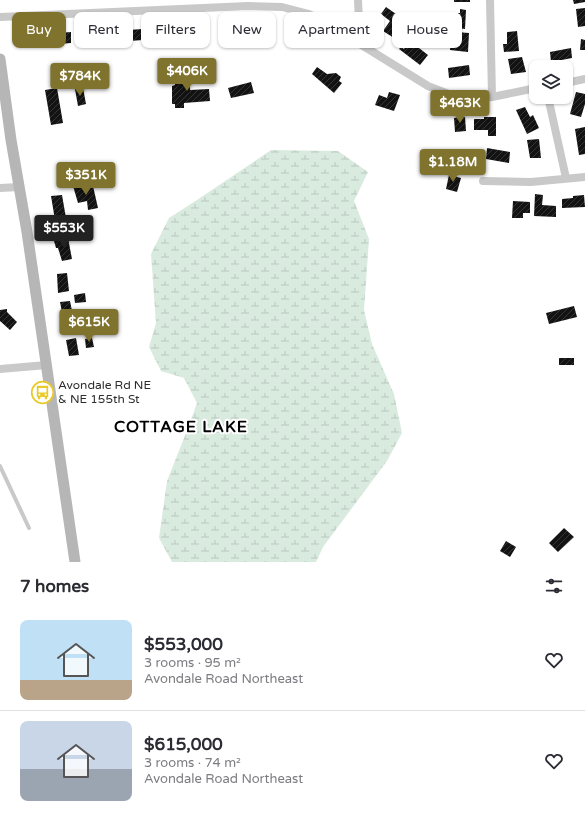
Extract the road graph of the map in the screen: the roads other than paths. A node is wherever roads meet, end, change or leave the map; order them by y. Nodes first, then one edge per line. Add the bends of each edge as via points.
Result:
1 (358, 0) edge
2 (490, 0) edge
3 (301, 12) edge
4 (359, 12) edge
5 (0, 17) edge
6 (366, 48) edge
7 (0, 58) edge
8 (585, 79) edge
9 (1, 82) edge
10 (573, 82) edge
11 (529, 89) edge
12 (492, 97) junction
13 (550, 104) edge
14 (585, 177) edge
15 (566, 178) junction
16 (483, 181) dead end
17 (19, 187) junction
18 (0, 188) edge
19 (47, 365) junction
20 (0, 369) edge
21 (0, 466) edge
22 (28, 528) dead end
23 (73, 540) junction
24 (75, 562) edge
25 (84, 562) edge

1 - 4 street
2 - 12 street
3 - 5 street via 282,7 248,6
6 - 12 street via 428,86 454,96 473,99
7 - 9 main road
8 - 10 street
9 - 17 main road
11 - 12 street
13 - 15 street
14 - 15 street
15 - 16 street via 531,182
17 - 18 street
17 - 19 main road
19 - 20 street
19 - 23 main road
21 - 22 lane
23 - 24 main road
23 - 25 main road

